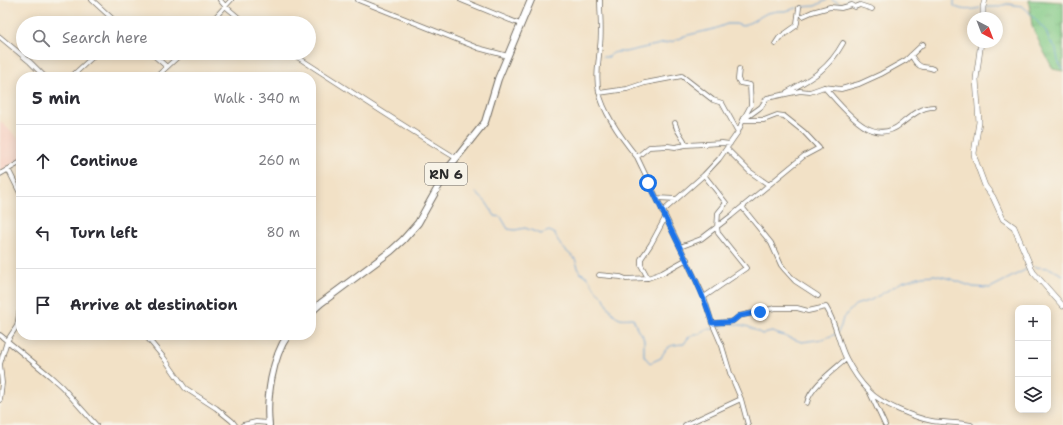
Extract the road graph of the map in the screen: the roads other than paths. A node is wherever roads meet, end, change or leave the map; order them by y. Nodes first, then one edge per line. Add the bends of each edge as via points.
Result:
1 (92, 0) edge
2 (220, 0) edge
3 (231, 0) edge
4 (358, 0) edge
5 (461, 0) edge
6 (531, 0) edge
7 (600, 0) edge
8 (985, 0) edge
9 (226, 6) junction
10 (799, 8) dead end
11 (872, 9) dead end
12 (983, 12) edge
13 (110, 16) edge
14 (217, 16) edge
15 (237, 16) edge
16 (803, 16) dead end
17 (520, 24) junction
18 (0, 37) edge
19 (843, 43) dead end
20 (775, 44) dead end
21 (923, 44) dead end
22 (980, 48) edge
23 (16, 50) edge
24 (911, 55) junction
25 (508, 56) junction
26 (28, 60) edge
27 (89, 60) edge
28 (159, 60) edge
29 (174, 60) edge
30 (302, 60) edge
31 (167, 67) junction
32 (739, 69) dead end
33 (934, 69) dead end
34 (41, 72) edge
35 (76, 72) edge
36 (162, 72) edge
37 (824, 87) junction
38 (599, 93) junction
39 (783, 95) junction
40 (934, 107) dead end
41 (743, 120) junction
42 (675, 123) dead end
43 (738, 132) junction
44 (730, 144) junction
45 (686, 145) junction
46 (727, 149) junction
47 (456, 158) junction
48 (637, 158) junction
49 (16, 165) edge
50 (8, 169) junction
51 (0, 174) edge
52 (704, 175) junction
53 (16, 185) edge
54 (769, 185) junction
55 (657, 198) junction
56 (676, 199) junction
57 (742, 207) junction
58 (662, 212) junction
59 (666, 218) junction
60 (716, 228) junction
61 (680, 247) junction
62 (687, 259) junction
63 (599, 276) dead end
64 (648, 278) junction
65 (818, 296) dead end
66 (704, 297) junction
67 (1063, 306) edge
68 (316, 308) edge
69 (712, 323) junction
70 (16, 328) edge
71 (0, 335) edge
72 (149, 340) edge
73 (285, 340) edge
74 (8, 341) junction
75 (846, 359) junction
76 (869, 391) junction
77 (741, 399) junction
78 (0, 400) edge
79 (807, 403) dead end
80 (269, 424) edge
81 (96, 425) edge
82 (235, 425) edge
83 (242, 425) edge
84 (685, 425) edge
85 (748, 425) edge
86 (884, 425) edge
87 (971, 425) edge

1 - 13 street
2 - 9 street
3 - 9 street
4 - 25 street via 478,48
5 - 17 street
6 - 17 main road, RN 6
7 - 38 street via 597,68
8 - 12 street
9 - 14 street
9 - 15 street
10 - 20 street via 796,26
11 - 16 street via 860,5 830,7
17 - 25 main road, RN 6
18 - 23 street
19 - 39 street via 822,70
21 - 24 street
22 - 67 street via 976,79 979,122 975,159 985,186 1003,218 1014,227 1033,272
24 - 33 street via 922,68
24 - 37 street via 859,84 841,89
25 - 47 main road, RN 6 via 481,130
26 - 34 street
27 - 35 street
28 - 31 street
29 - 31 street
30 - 47 street
31 - 36 street
32 - 41 street via 740,83 750,85 751,90 751,105
37 - 39 street via 810,92 800,91
37 - 40 street via 856,122 881,132 896,128 920,110
38 - 43 street via 682,76 713,100 722,103
38 - 48 street via 615,127
39 - 41 street via 767,98 761,107
41 - 43 street
41 - 54 street via 764,120 778,115 784,116 819,148 804,156
42 - 45 street via 676,132
43 - 44 street
44 - 45 street
44 - 46 street
45 - 48 street via 649,147
46 - 52 street
46 - 54 street via 749,171
47 - 68 main road, RN 6 via 426,211 403,240
48 - 55 street
49 - 50 street
50 - 51 street
50 - 53 street
52 - 56 street
52 - 60 street via 726,203 718,213
54 - 57 street
55 - 56 street
55 - 58 street
56 - 58 street
57 - 60 street
57 - 65 street via 771,243 781,265 795,282
58 - 59 street
59 - 61 street
59 - 64 street via 641,259 641,265
60 - 61 street via 701,239
60 - 66 street via 746,268
61 - 62 street
62 - 64 street
62 - 66 street
63 - 64 street
66 - 69 street
69 - 75 street via 729,322 739,316 775,308 798,308 808,311 826,307
69 - 77 street
70 - 74 street
71 - 74 street
72 - 82 street via 185,388 216,408
73 - 80 main road via 273,372 269,395
74 - 78 street via 0,364
74 - 81 street via 56,382
75 - 76 street
75 - 79 street via 814,390
76 - 86 street
76 - 87 street via 895,408 918,417
77 - 84 street
77 - 85 street
80 - 83 street via 256,422

